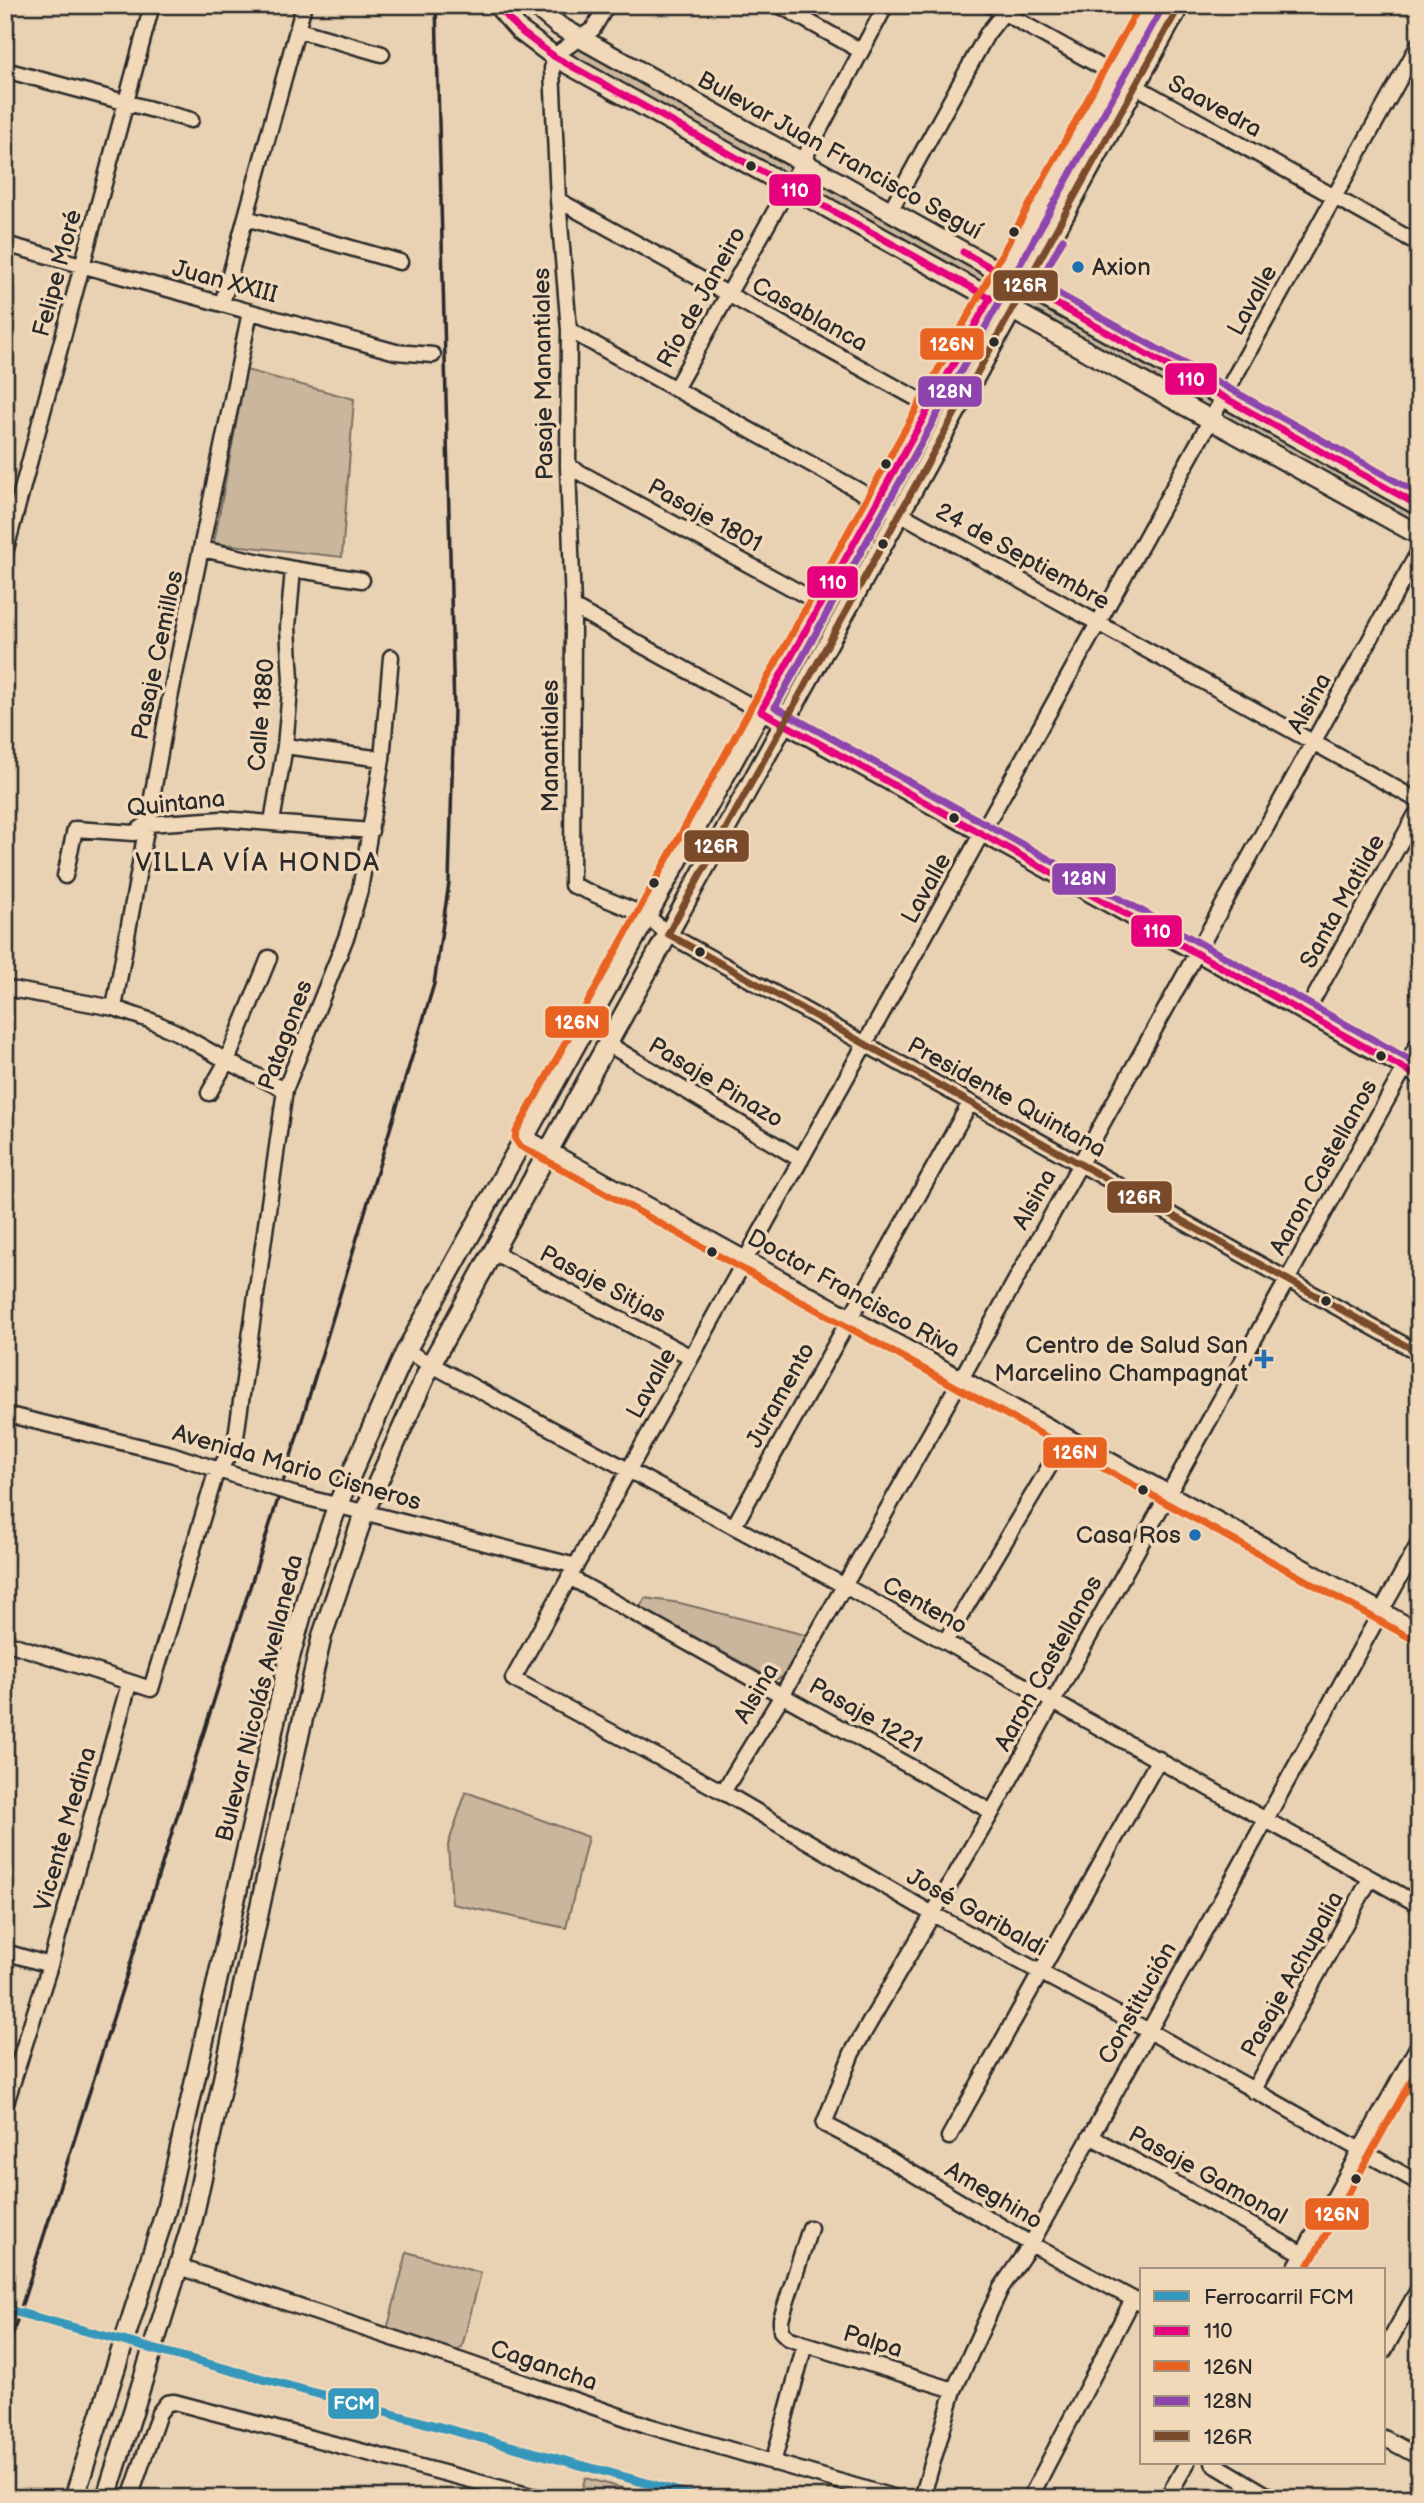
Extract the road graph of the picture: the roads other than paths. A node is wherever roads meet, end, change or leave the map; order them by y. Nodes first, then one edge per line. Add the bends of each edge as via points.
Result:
1 (152, 5) edge
2 (304, 5) edge
3 (496, 5) edge
4 (534, 5) edge
5 (607, 5) edge
6 (779, 5) edge
7 (886, 5) edge
8 (990, 5) edge
9 (1152, 5) edge
10 (1180, 5) edge
11 (1007, 9) edge
12 (298, 30) junction
13 (580, 38) junction
14 (1419, 44) edge
15 (861, 51) junction
16 (382, 54) dead end
17 (555, 57) junction
18 (5, 70) edge
19 (1113, 75) junction
20 (1135, 88) junction
21 (126, 102) junction
22 (191, 120) dead end
23 (802, 161) junction
24 (789, 186) junction
25 (1334, 197) junction
26 (558, 200) junction
27 (890, 211) junction
28 (246, 218) junction
29 (5, 244) edge
30 (1419, 244) edge
31 (400, 262) dead end
32 (82, 265) junction
33 (1003, 275) junction
34 (1025, 287) junction
35 (728, 295) junction
36 (990, 298) junction
37 (222, 304) junction
38 (1012, 310) junction
39 (250, 312) junction
40 (569, 330) junction
41 (433, 355) dead end
42 (675, 389) junction
43 (1223, 398) junction
44 (930, 406) junction
45 (1211, 420) junction
46 (568, 466) junction
47 (877, 501) junction
48 (1419, 506) edge
49 (900, 514) junction
50 (1419, 536) edge
51 (202, 549) junction
52 (1419, 551) edge
53 (5, 552) edge
54 (293, 569) junction
55 (362, 580) dead end
56 (821, 604) junction
57 (573, 607) junction
58 (1098, 624) junction
59 (391, 657) dead end
60 (761, 711) junction
61 (784, 724) junction
62 (1313, 743) junction
63 (285, 746) junction
64 (382, 759) junction
65 (1419, 801) edge
66 (1419, 809) edge
67 (272, 822) junction
68 (147, 824) junction
69 (372, 831) junction
70 (981, 834) junction
71 (65, 876) dead end
72 (572, 885) joint
73 (647, 916) junction
74 (668, 934) junction
75 (1196, 953) junction
76 (269, 958) dead end
77 (5, 988) edge
78 (114, 1008) junction
79 (1305, 1014) junction
80 (1419, 1042) edge
81 (608, 1044) junction
82 (865, 1044) junction
83 (227, 1061) junction
84 (1404, 1069) junction
85 (1419, 1077) edge
86 (285, 1090) junction
87 (209, 1093) dead end
88 (970, 1103) junction
89 (524, 1137) junction
90 (549, 1150) junction
91 (800, 1160) junction
92 (1080, 1164) junction
93 (493, 1252) junction
94 (745, 1259) junction
95 (1287, 1279) junction
96 (849, 1317) junction
97 (406, 1351) junction
98 (1419, 1353) edge
99 (691, 1357) junction
100 (431, 1364) junction
101 (961, 1379) junction
102 (5, 1414) edge
103 (1067, 1437) junction
104 (629, 1468) junction
105 (218, 1469) junction
106 (1169, 1493) junction
107 (338, 1504) junction
108 (365, 1511) junction
109 (734, 1526) junction
110 (1419, 1543) edge
111 (573, 1571) junction
112 (843, 1585) junction
113 (1382, 1610) junction
114 (1419, 1631) edge
115 (945, 1643) junction
116 (6, 1647) edge
117 (513, 1679) joint
118 (129, 1684) junction
119 (783, 1694) junction
120 (1052, 1701) junction
121 (1159, 1759) junction
122 (723, 1792) junction
123 (992, 1812) junction
124 (1264, 1820) junction
125 (1370, 1879) junction
126 (1419, 1905) edge
127 (931, 1913) junction
128 (5, 1952) edge
129 (50, 1965) junction
130 (1040, 1974) junction
131 (1147, 2031) junction
132 (1419, 2043) edge
133 (1253, 2091) junction
134 (5, 2106) edge
135 (824, 2124) joint
136 (1090, 2136) junction
137 (949, 2137) dead end
138 (1360, 2151) junction
139 (1419, 2183) edge
140 (810, 2228) dead end
141 (1031, 2244) junction
142 (1303, 2254) junction
143 (179, 2267) junction
144 (1295, 2268) edge
145 (1419, 2288) edge
146 (1138, 2302) edge
147 (805, 2344) junction
148 (1386, 2347) edge
149 (954, 2390) junction
150 (1386, 2439) edge
151 (1419, 2457) edge
152 (773, 2463) junction
153 (1185, 2464) edge
154 (1215, 2464) edge
155 (74, 2498) edge
156 (106, 2498) edge
157 (130, 2498) edge
158 (539, 2498) edge
159 (897, 2498) edge
160 (922, 2498) edge
161 (1030, 2498) edge
162 (1167, 2498) edge
163 (1272, 2498) edge

1 - 21 street, Felipe Moré
2 - 12 street
3 - 17 main road via 519,30
4 - 13 main road, Bulevar Juan Francisco Seguí
5 - 13 street via 593,29
6 - 15 street
7 - 15 street, Río de Janeiro
8 - 11 street, Saavedra
9 - 19 main road, Bulevar Nicolás Avellaneda
10 - 20 main road, Bulevar Nicolás Avellaneda
11 - 19 street, Saavedra
11 - 27 street via 987,34
12 - 16 street
12 - 28 street
13 - 17 street
13 - 23 main road, Bulevar Juan Francisco Seguí
14 - 25 street, Lavalle
15 - 23 street, Río de Janeiro
17 - 24 main road
17 - 26 street, Pasaje Manantiales
18 - 21 street
19 - 20 street, Saavedra
19 - 33 main road, Bulevar Nicolás Avellaneda
20 - 25 street, Saavedra
20 - 34 main road, Bulevar Nicolás Avellaneda
21 - 22 street
21 - 32 street, Felipe Moré
23 - 24 street, Río de Janeiro
23 - 27 main road, Bulevar Juan Francisco Seguí
24 - 35 street, Río de Janeiro
24 - 36 main road
25 - 30 street, Saavedra
25 - 43 street, Lavalle
26 - 35 street, Casablanca
26 - 40 street, Pasaje Manantiales
27 - 33 main road, Bulevar Juan Francisco Seguí
28 - 31 street
28 - 37 street
29 - 32 street, Juan XXIII
32 - 37 street, Juan XXIII
32 - 53 street, Felipe Moré
33 - 34 main road, Bulevar Juan Francisco Seguí
33 - 36 main road, Bulevar Nicolás Avellaneda
34 - 38 main road, Bulevar Nicolás Avellaneda
34 - 43 main road, Bulevar Juan Francisco Seguí
35 - 42 street, Río de Janeiro
35 - 44 street, Casablanca
36 - 38 main road
36 - 44 main road, Bulevar Nicolás Avellaneda
37 - 39 street, Juan XXIII
38 - 45 main road
38 - 49 main road, Bulevar Nicolás Avellaneda
39 - 41 street, Juan XXIII via 396,352
39 - 51 street, Pasaje Cemillos
40 - 42 street, 24 de Septiembre
40 - 46 street, Pasaje Manantiales
42 - 47 street, 24 de Septiembre
43 - 45 street, Lavalle
43 - 48 main road, Bulevar Juan Francisco Seguí
44 - 47 main road, Bulevar Nicolás Avellaneda
45 - 50 main road
45 - 58 street, Lavalle
46 - 56 street, Pasaje 1801
46 - 57 street, Pasaje Manantiales
47 - 49 street, 24 de Septiembre
47 - 56 main road, Bulevar Nicolás Avellaneda
49 - 58 street, 24 de Septiembre
49 - 61 main road, Bulevar Nicolás Avellaneda
51 - 54 street
51 - 68 street, Pasaje Cemillos
52 - 62 street, Alsina
54 - 55 street
54 - 63 street, Calle 1880
56 - 60 main road, Bulevar Nicolás Avellaneda
57 - 60 street
57 - 72 street, Manantiales
58 - 62 street, 24 de Septiembre
58 - 70 street, Lavalle
59 - 64 street, Patagones
60 - 61 street
60 - 73 main road, Bulevar Nicolás Avellaneda
61 - 70 street
61 - 74 main road, Bulevar Nicolás Avellaneda
62 - 65 street, 24 de Septiembre
62 - 75 street, Alsina
63 - 64 street
63 - 67 street, Calle 1880
64 - 69 street, Patagones
66 - 79 street, Santa Matilde
67 - 68 street, Quintana via 222,819
67 - 69 street, Quintana
68 - 71 street, Quintana via 134,833 75,829
68 - 78 street, Pasaje Cemillos
69 - 86 street, Patagones via 347,935
70 - 75 street
70 - 82 street, Lavalle
72 - 73 street, Presidente Quintana
73 - 74 street, Presidente Quintana
73 - 89 main road, Bulevar Nicolás Avellaneda
74 - 81 main road, Bulevar Nicolás Avellaneda
74 - 82 street, Presidente Quintana
75 - 79 street
75 - 92 street, Alsina
76 - 83 street
77 - 78 street
78 - 83 street via 176,1032
79 - 84 street
80 - 84 street, Aaron Castellanos
81 - 90 main road, Bulevar Nicolás Avellaneda
81 - 91 street, Pasaje Pinazo
82 - 88 street, Presidente Quintana
82 - 91 street, Lavalle
83 - 86 street
83 - 87 street
84 - 85 street
84 - 95 street, Aaron Castellanos
86 - 105 street, Patagones via 235,1444
88 - 92 street, Presidente Quintana
88 - 96 street, Juramento
89 - 90 street, Doctor Francisco Riva
89 - 97 main road, Bulevar Nicolás Avellaneda
90 - 93 main road, Bulevar Nicolás Avellaneda
90 - 94 street, Doctor Francisco Riva
91 - 94 street, Lavalle
92 - 95 street, Presidente Quintana
92 - 101 street, Alsina
93 - 99 street, Pasaje Sitjas
93 - 100 main road, Bulevar Nicolás Avellaneda
94 - 96 street, Doctor Francisco Riva
94 - 99 street, Lavalle
95 - 98 street, Presidente Quintana
95 - 106 street, Aaron Castellanos
96 - 101 street, Doctor Francisco Riva
96 - 109 street, Juramento
97 - 100 street, Centeno
97 - 107 main road, Bulevar Nicolás Avellaneda
99 - 104 street, Lavalle
100 - 104 street, Centeno
100 - 108 main road, Bulevar Nicolás Avellaneda
101 - 103 street, Doctor Francisco Riva
101 - 112 street, Alsina
102 - 105 street, Avenida Mario Cisneros
103 - 106 street, Doctor Francisco Riva
103 - 115 street
104 - 109 street, Centeno
104 - 111 street, Lavalle
105 - 107 street, Avenida Mario Cisneros, bridge
105 - 118 street via 151,1689
106 - 113 street, Doctor Francisco Riva
106 - 120 street, Aaron Castellanos
107 - 108 street, Avenida Mario Cisneros
107 - 155 main road, Bulevar Nicolás Avellaneda via 287,1668 166,2210
108 - 111 street, Avenida Mario Cisneros
108 - 143 main road, Bulevar Nicolás Avellaneda via 311,1678
109 - 112 street, Centeno
110 - 113 street, Constitución
111 - 117 street, Lavalle
111 - 119 street, Pasaje 1221
112 - 115 street, Centeno
112 - 119 street, Alsina
113 - 114 street, Doctor Francisco Riva
113 - 124 street, Constitución
115 - 120 street, Centeno
116 - 118 street
117 - 122 street, José Garibaldi
118 - 129 street, Vicente Medina
119 - 122 street, Alsina
119 - 123 street, Pasaje 1221
120 - 121 street, Centeno
120 - 123 street, Aaron Castellanos
121 - 124 street, Centeno
121 - 130 street
122 - 127 street, José Garibaldi
123 - 127 street, Aaron Castellanos
124 - 125 street, Centeno
124 - 131 street, Constitución
125 - 126 street, Centeno
125 - 133 street, Pasaje Achupalia
127 - 130 street, José Garibaldi
127 - 135 street, Aaron Castellanos via 852,2053
128 - 129 street
129 - 134 street, Vicente Medina
130 - 131 street, José Garibaldi
130 - 137 street
131 - 133 street, José Garibaldi
131 - 136 street, Constitución
132 - 138 street
133 - 138 street, José Garibaldi
135 - 141 street, Ameghino
136 - 141 street, Constitución
136 - 142 street, Pasaje Gamonal
138 - 139 street, José Garibaldi
138 - 142 street
140 - 147 street, Palpa via 781,2319 781,2331
141 - 146 street, Ameghino
141 - 149 street, Constitución via 1001,2288
142 - 144 street
143 - 152 street, Cagancha via 649,2426
143 - 156 main road, Bulevar Nicolás Avellaneda
145 - 148 street
146 - 161 street
147 - 149 street, Palpa
147 - 152 street
149 - 160 street, Constitución
150 - 151 street
152 - 159 street, Cagancha
153 - 162 street
154 - 163 street
157 - 158 street via 159,2413 167,2403 184,2403

